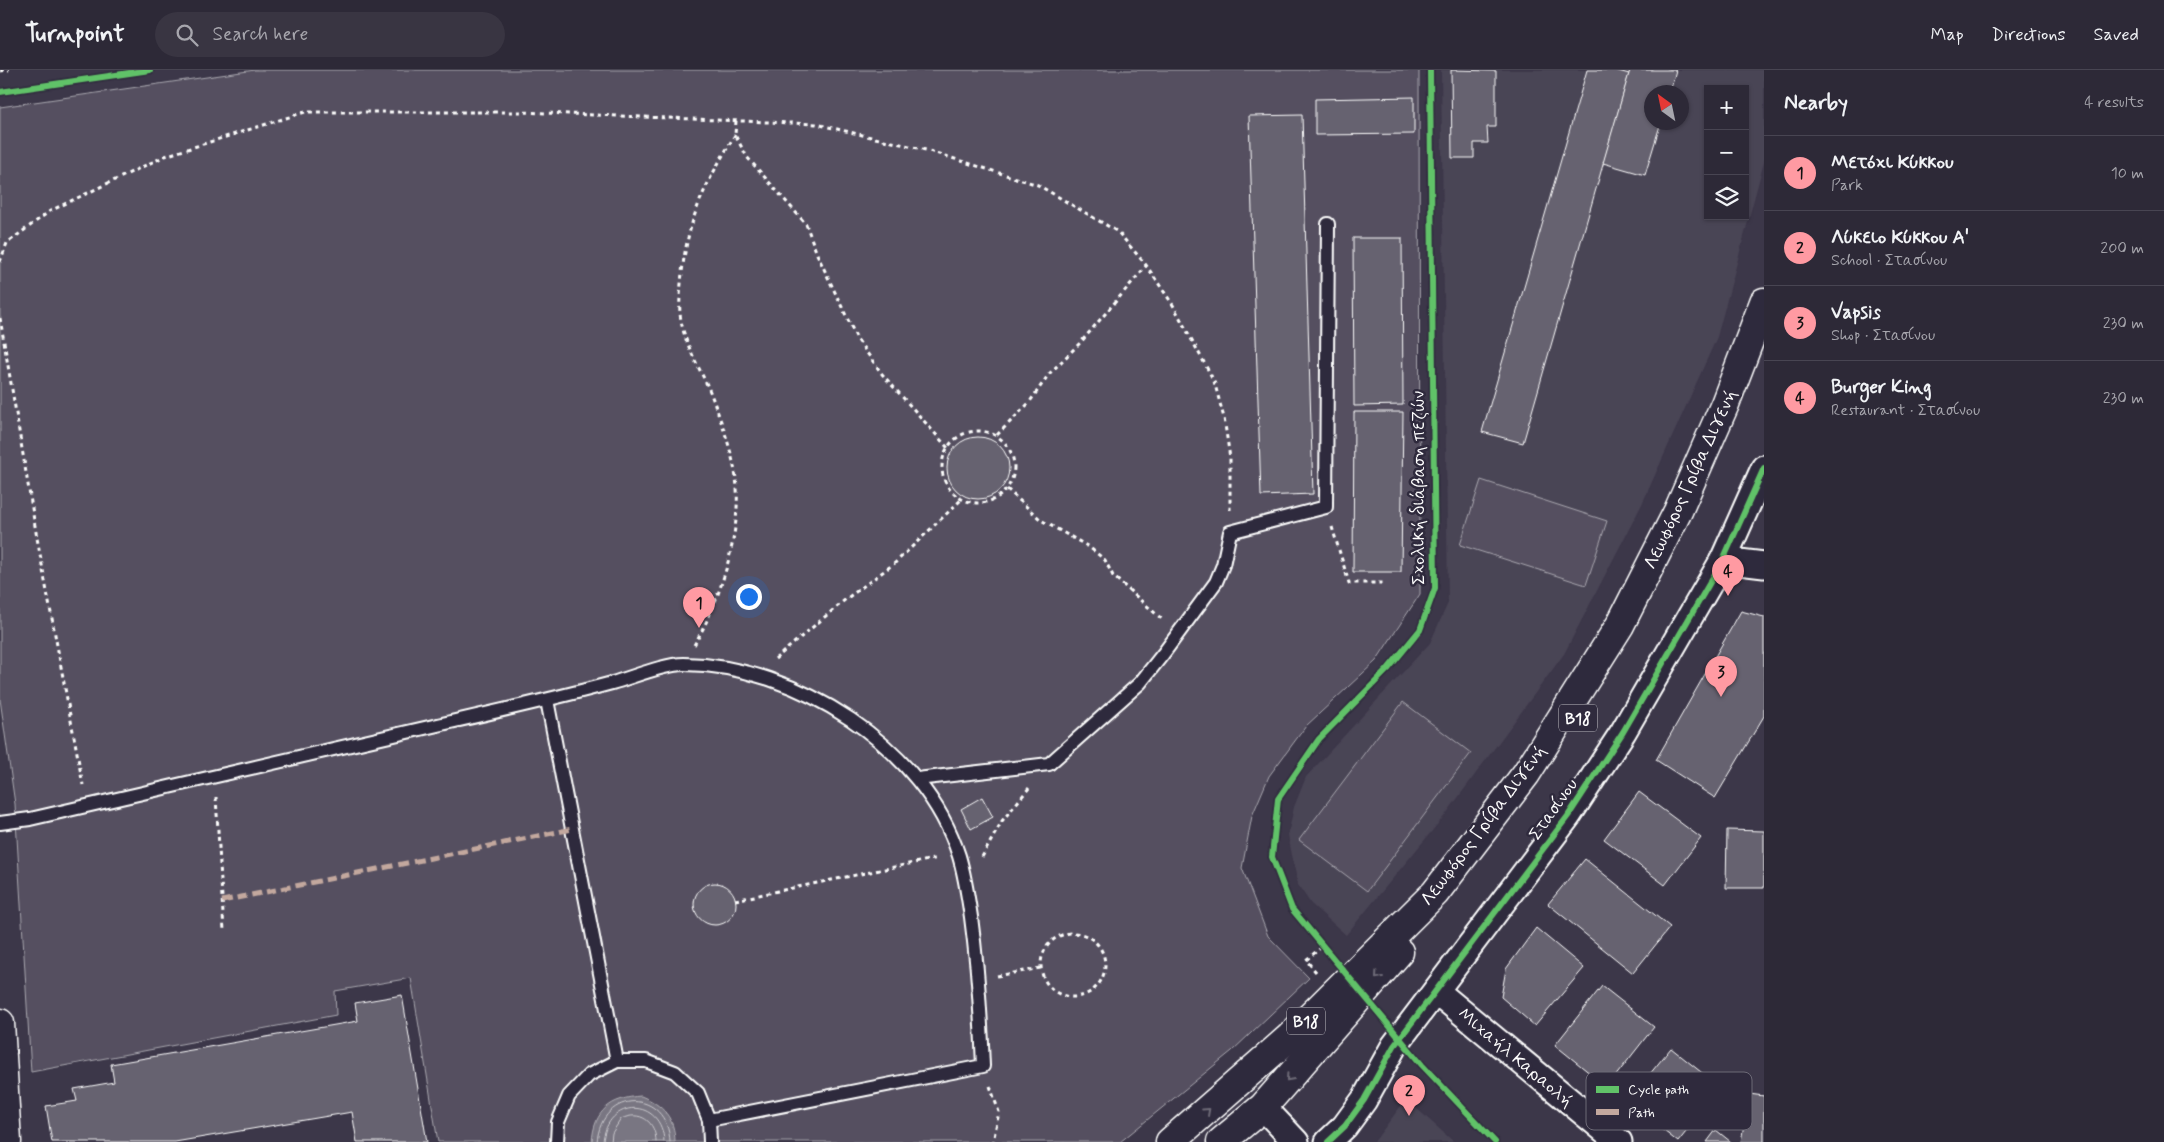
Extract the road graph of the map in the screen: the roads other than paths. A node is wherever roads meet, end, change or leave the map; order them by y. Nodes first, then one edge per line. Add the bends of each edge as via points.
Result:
1 (1328, 224) dead end
2 (1764, 302) edge
3 (1764, 340) edge
4 (1764, 468) edge
5 (1723, 560) junction
6 (1764, 565) edge
7 (547, 700) junction
8 (917, 779) junction
9 (0, 823) edge
10 (1436, 991) junction
11 (0, 1023) edge
12 (617, 1061) junction
13 (1263, 1107) junction
14 (1586, 1115) edge
15 (709, 1120) junction
16 (1604, 1130) edge
17 (7, 1142) edge
18 (557, 1142) edge
19 (710, 1142) edge
20 (1170, 1142) edge
21 (1221, 1142) edge
22 (1296, 1142) edge
23 (1328, 1142) edge
24 (1619, 1142) edge

1 - 8 lane via 1326,507 1230,532 1216,582 1140,683 1049,764
20 -> 2 main road, Λεωφόρος Γρίβα Διγενή / B18 via 1290,1037 1435,893 1526,774 1620,625 1678,511 1725,404
3 -> 13 main road, Λεωφόρος Γρίβα Διγενή / B18 via 1692,508 1622,648 1550,762 1443,900
4 - 5 street, Στασίνου
5 - 6 street
5 - 10 street, Στασίνου via 1641,701 1568,816
7 - 8 lane via 682,664 728,670 799,690 858,724
7 - 9 lane
7 - 12 lane
8 - 15 lane via 940,815 958,854 966,885 979,979 983,1066
10 - 14 street, Μιχαήλ Καραολή
10 - 23 street, Στασίνου via 1394,1046 1364,1100
11 - 17 main road
12 - 15 lane via 646,1061 675,1072 698,1093
12 - 18 lane via 589,1075 569,1096 558,1122
13 - 21 main road, Λεωφόρος Γρίβα Διγενή / B18
13 - 22 street
15 - 19 lane
16 - 24 street, Μιχαήλ Καραολή

